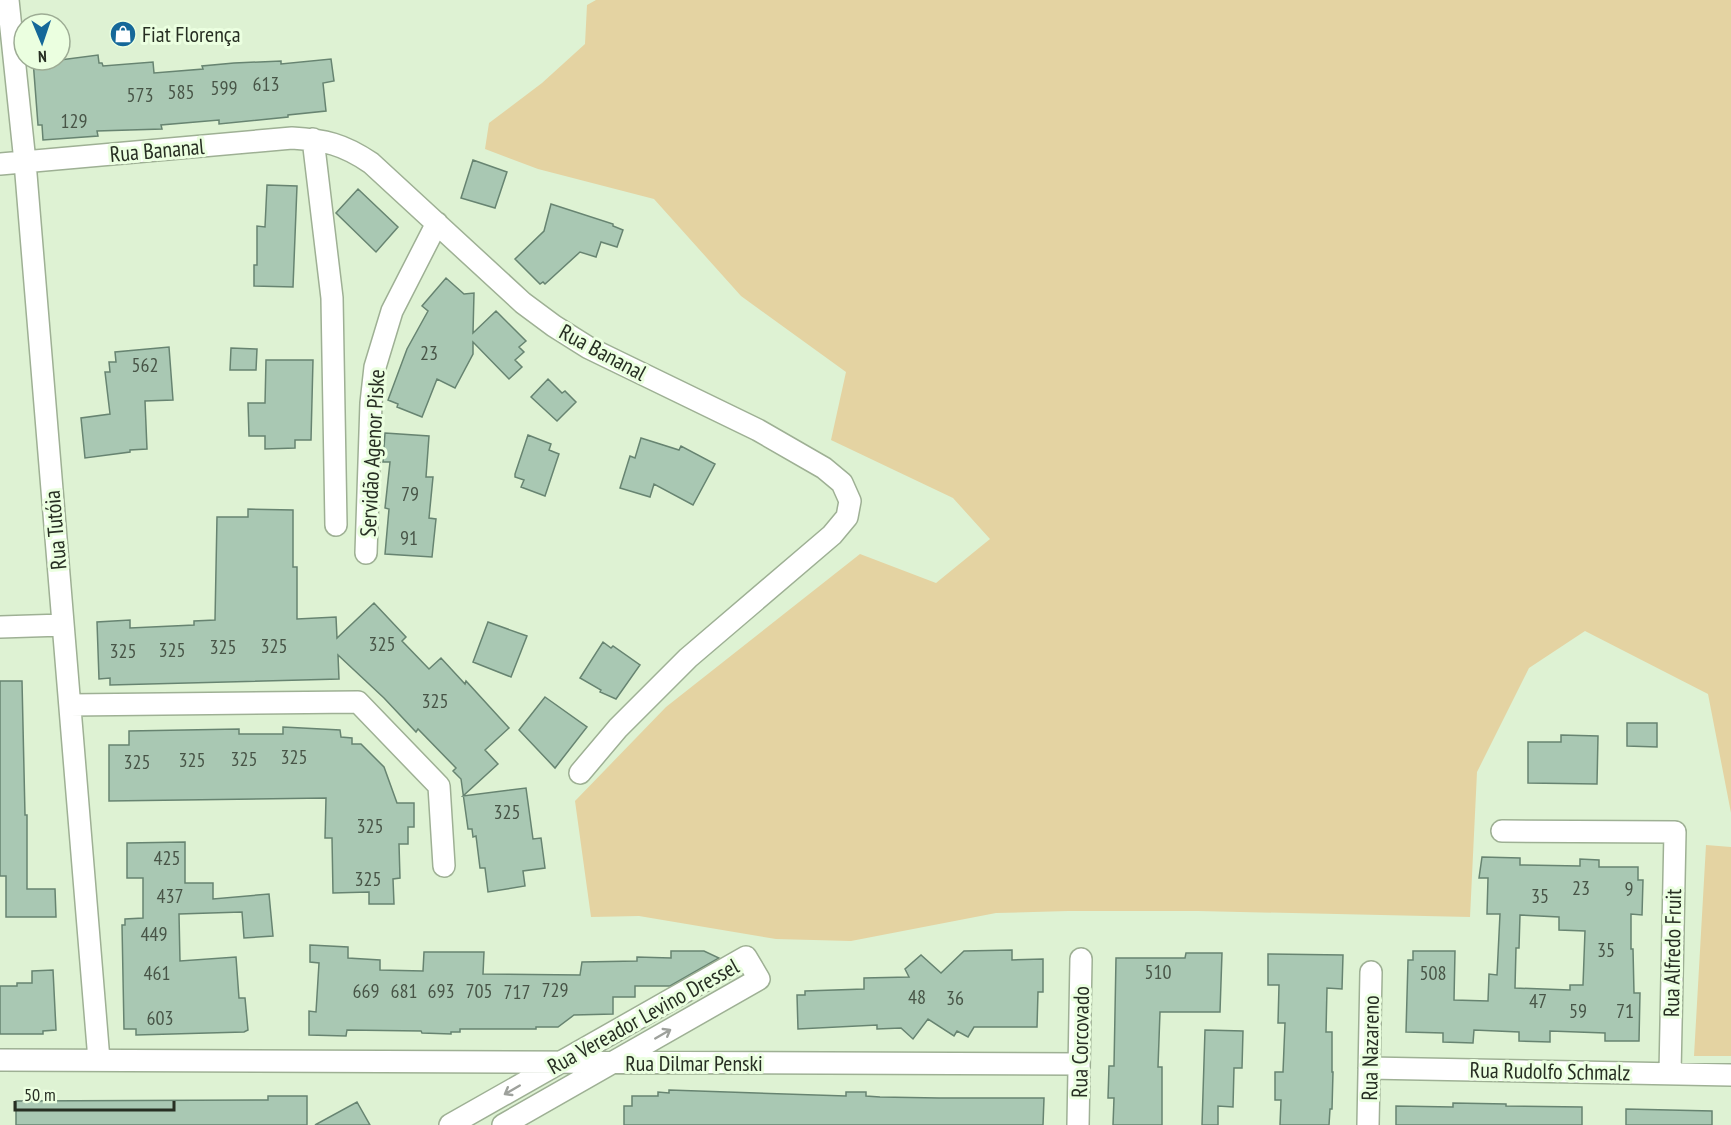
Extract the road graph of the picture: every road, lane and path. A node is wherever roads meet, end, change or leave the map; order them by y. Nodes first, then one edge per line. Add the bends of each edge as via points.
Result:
1 (8, 0) edge
2 (313, 139) junction
3 (25, 162) junction
4 (0, 164) edge
5 (437, 223) junction
6 (336, 525) dead end
7 (366, 553) dead end
8 (63, 625) junction
9 (0, 627) edge
10 (70, 705) junction
11 (580, 773) dead end
12 (1502, 831) dead end
13 (444, 866) dead end
14 (1081, 959) dead end
15 (1371, 972) dead end
16 (0, 1060) edge
17 (99, 1060) junction
18 (561, 1062) junction
19 (613, 1063) junction
20 (1079, 1064) junction
21 (1369, 1068) junction
22 (1670, 1073) junction
23 (1731, 1075) edge
24 (450, 1125) edge
25 (503, 1125) edge
26 (1078, 1125) edge
27 (1368, 1125) edge

1 - 3 street, Rua Tutóia
2 - 3 street, Rua Bananal
2 - 5 street, Rua Bananal via 355,152
2 - 6 street via 332,298
3 - 4 street, Rua Bananal
3 - 8 street, Rua Tutóia
5 - 7 street, Servidão Agenor Piske via 392,311 375,367
5 - 11 street, Rua Bananal via 523,303 554,326 589,348 802,454 842,483 850,501 847,517 832,535 657,687
8 - 9 street
8 - 10 street, Rua Tutóia
10 - 13 street via 358,702 439,786
10 - 17 street, Rua Tutóia
12 - 22 street, Rua Alfredo Fruit via 1675,832
14 - 20 street, Rua Corcovado
15 - 21 street, Rua Nazareno
16 - 17 street, Rua Dilmar Penski
17 - 18 street, Rua Dilmar Penski
18 - 19 street, Rua Dilmar Penski
19 -> 18 street, Rua Vereador Levino Dressel via 759,979 746,957
18 -> 24 street, Rua Vereador Levino Dressel
19 - 20 street, Rua Dilmar Penski
19 - 25 street, Rua Vereador Levino Dressel
20 - 26 street, Rua Corcovado
21 - 22 street, Rua Rudolfo Schmalz
21 - 27 street, Rua Nazareno
22 - 23 street, Rua Rudolfo Schmalz

